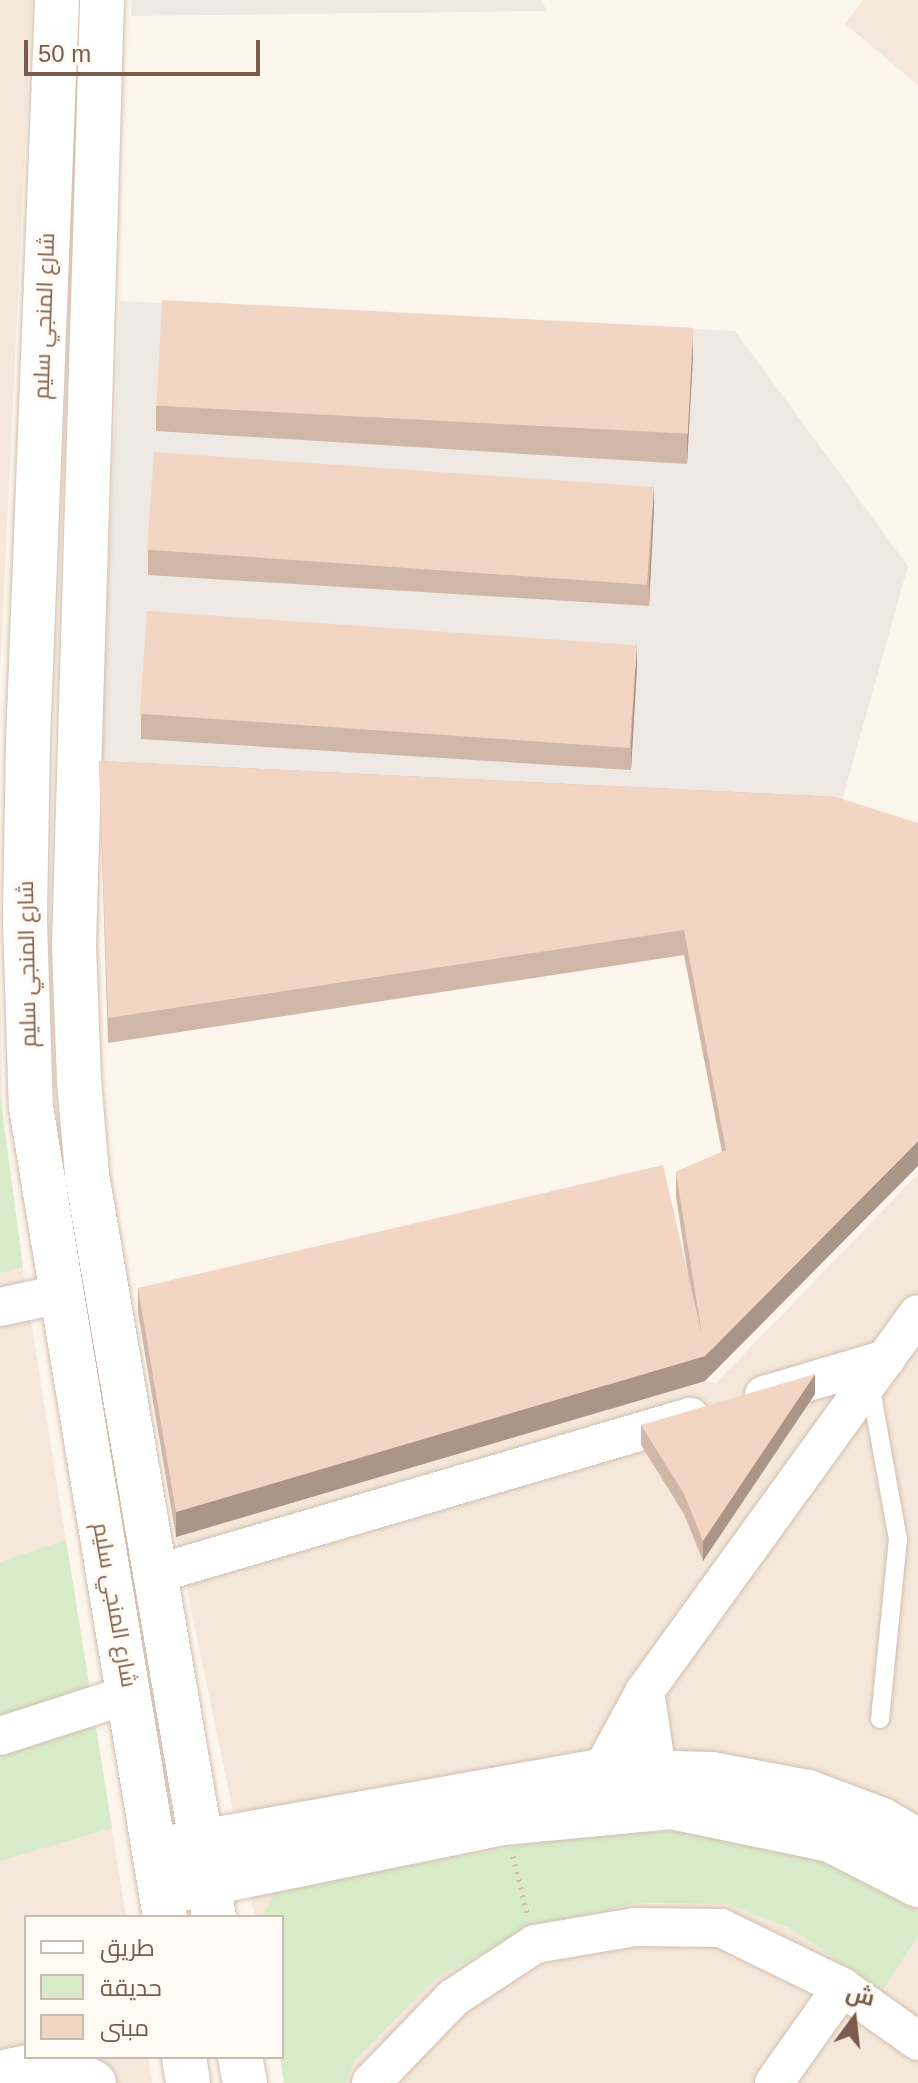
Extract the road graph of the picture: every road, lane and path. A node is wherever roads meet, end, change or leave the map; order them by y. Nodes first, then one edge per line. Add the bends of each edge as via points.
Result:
1 (57, 0) edge
2 (102, 0) edge
3 (60, 1294) junction
4 (0, 1307) edge
5 (918, 1314) edge
6 (878, 1370) junction
7 (152, 1575) junction
8 (645, 1691) junction
9 (130, 1694) junction
10 (880, 1719) dead end
11 (0, 1736) edge
12 (599, 1771) junction
13 (664, 1789) junction
14 (581, 1812) junction
15 (503, 1823) junction
16 (918, 1841) edge
17 (156, 1850) junction
18 (208, 1883) edge
19 (918, 1885) edge
20 (164, 1910) edge
21 (535, 1944) junction
22 (842, 1987) junction
23 (918, 2041) edge
24 (184, 2059) edge
25 (240, 2059) edge
26 (38, 2063) edge
27 (94, 2083) edge
28 (188, 2083) edge
29 (245, 2083) edge
30 (371, 2083) edge
31 (774, 2083) edge

1 - 3 main road, شارع المنجي سليم via 25,921 31,1107
2 - 7 main road, شارع المنجي سليم via 74,945 87,1175
3 - 4 street
3 - 9 main road, شارع المنجي سليم
5 - 6 street
6 - 7 street via 726,1406
6 - 8 street
6 - 10 lane via 898,1539
7 - 18 main road, شارع المنجي سليم
8 - 12 street
8 - 13 street
9 - 11 street
9 - 17 main road, شارع المنجي سليم
12 - 13 main road
12 - 14 street
12 - 18 main road
13 - 14 main road
13 - 16 main road via 712,1774 808,1792 882,1820
13 - 19 main road via 830,1840
14 - 15 main road
15 - 18 main road
15 - 21 path
17 - 18 main road
17 - 20 main road, شارع المنجي سليم
18 - 20 main road
21 - 22 street via 634,1927 721,1928
21 - 30 street via 453,1998
22 - 23 street
22 - 31 street
24 - 28 main road
25 - 29 main road
26 - 27 main road

